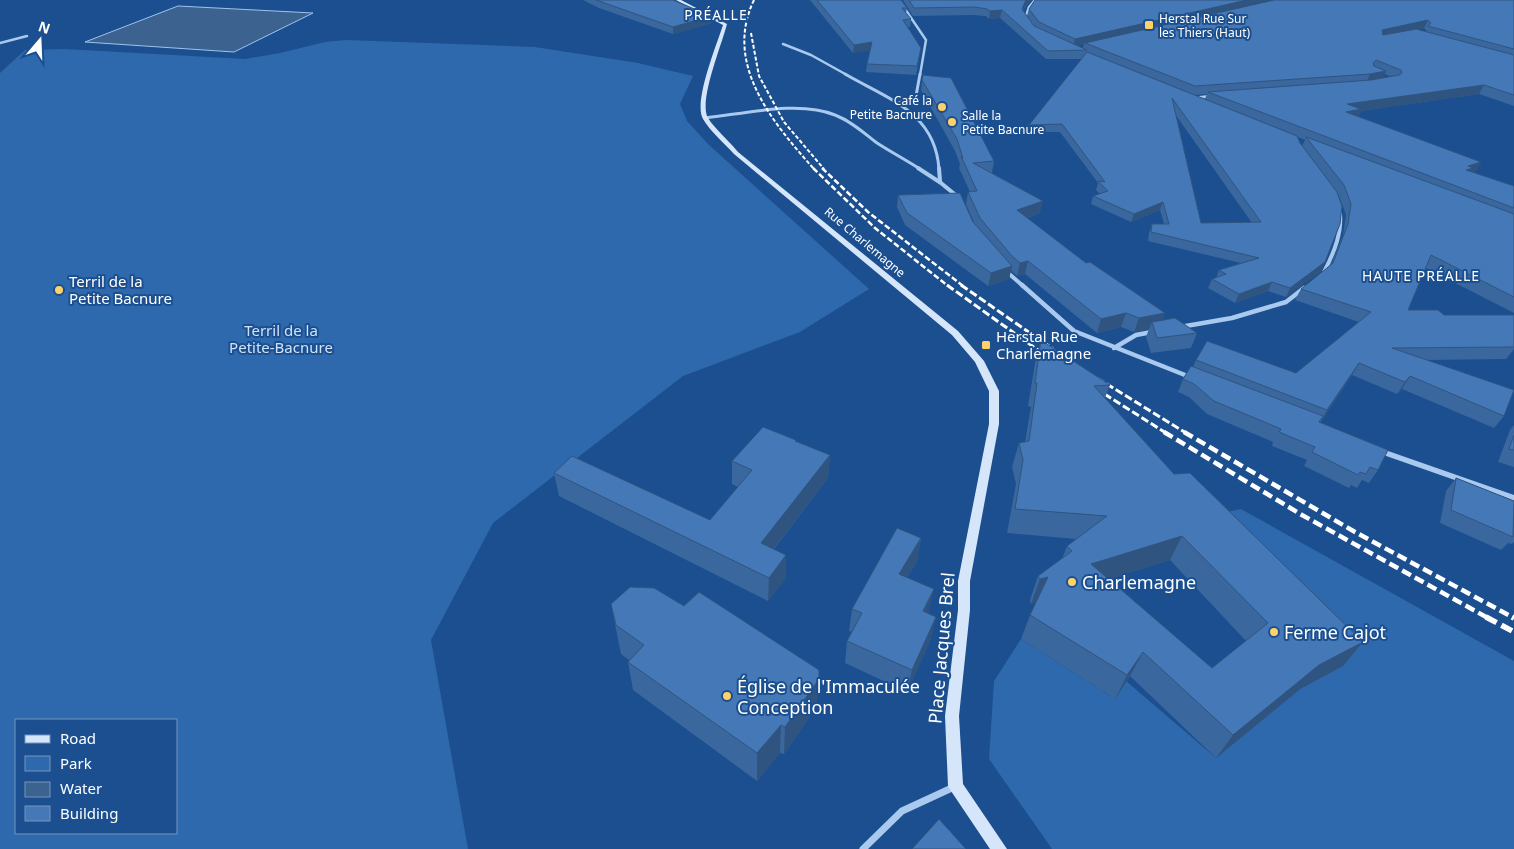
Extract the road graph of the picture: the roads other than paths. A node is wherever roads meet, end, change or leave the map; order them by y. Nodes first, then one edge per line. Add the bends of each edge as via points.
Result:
1 (682, 0) edge
2 (899, 0) edge
3 (1035, 0) edge
4 (1026, 22) edge
5 (27, 36) dead end
6 (0, 43) edge
7 (783, 44) dead end
8 (1220, 96) edge
9 (1201, 102) edge
10 (897, 104) junction
11 (705, 118) junction
12 (940, 181) junction
13 (1336, 198) edge
14 (962, 205) edge
15 (1001, 264) edge
16 (1316, 279) edge
17 (1309, 285) edge
18 (1178, 327) edge
19 (1161, 330) edge
20 (1114, 348) junction
21 (1196, 380) edge
22 (994, 395) joint
23 (1372, 448) edge
24 (1514, 498) edge
25 (956, 786) junction
26 (862, 849) edge
27 (999, 849) edge

1 - 11 street via 725,24 703,97
2 - 10 street via 926,40 916,96
3 - 4 street via 1026,11
5 - 6 street
7 - 10 street via 811,55
8 - 9 street via 1192,98
10 - 12 street via 910,111 927,128 938,153
11 - 12 street via 790,110 827,112
11 - 22 street, Rue Charlemagne via 736,153 954,333 979,361
12 - 14 street via 958,196
13 - 16 street via 1342,214 1339,234 1324,273
15 - 20 street via 1074,331
17 - 18 street via 1286,302 1232,318
19 - 20 street via 1136,335
20 - 21 street
22 - 25 street, Place Jacques Brel via 993,433 964,581 964,610 952,716
23 - 24 street
25 - 26 street via 902,811
25 - 27 street

